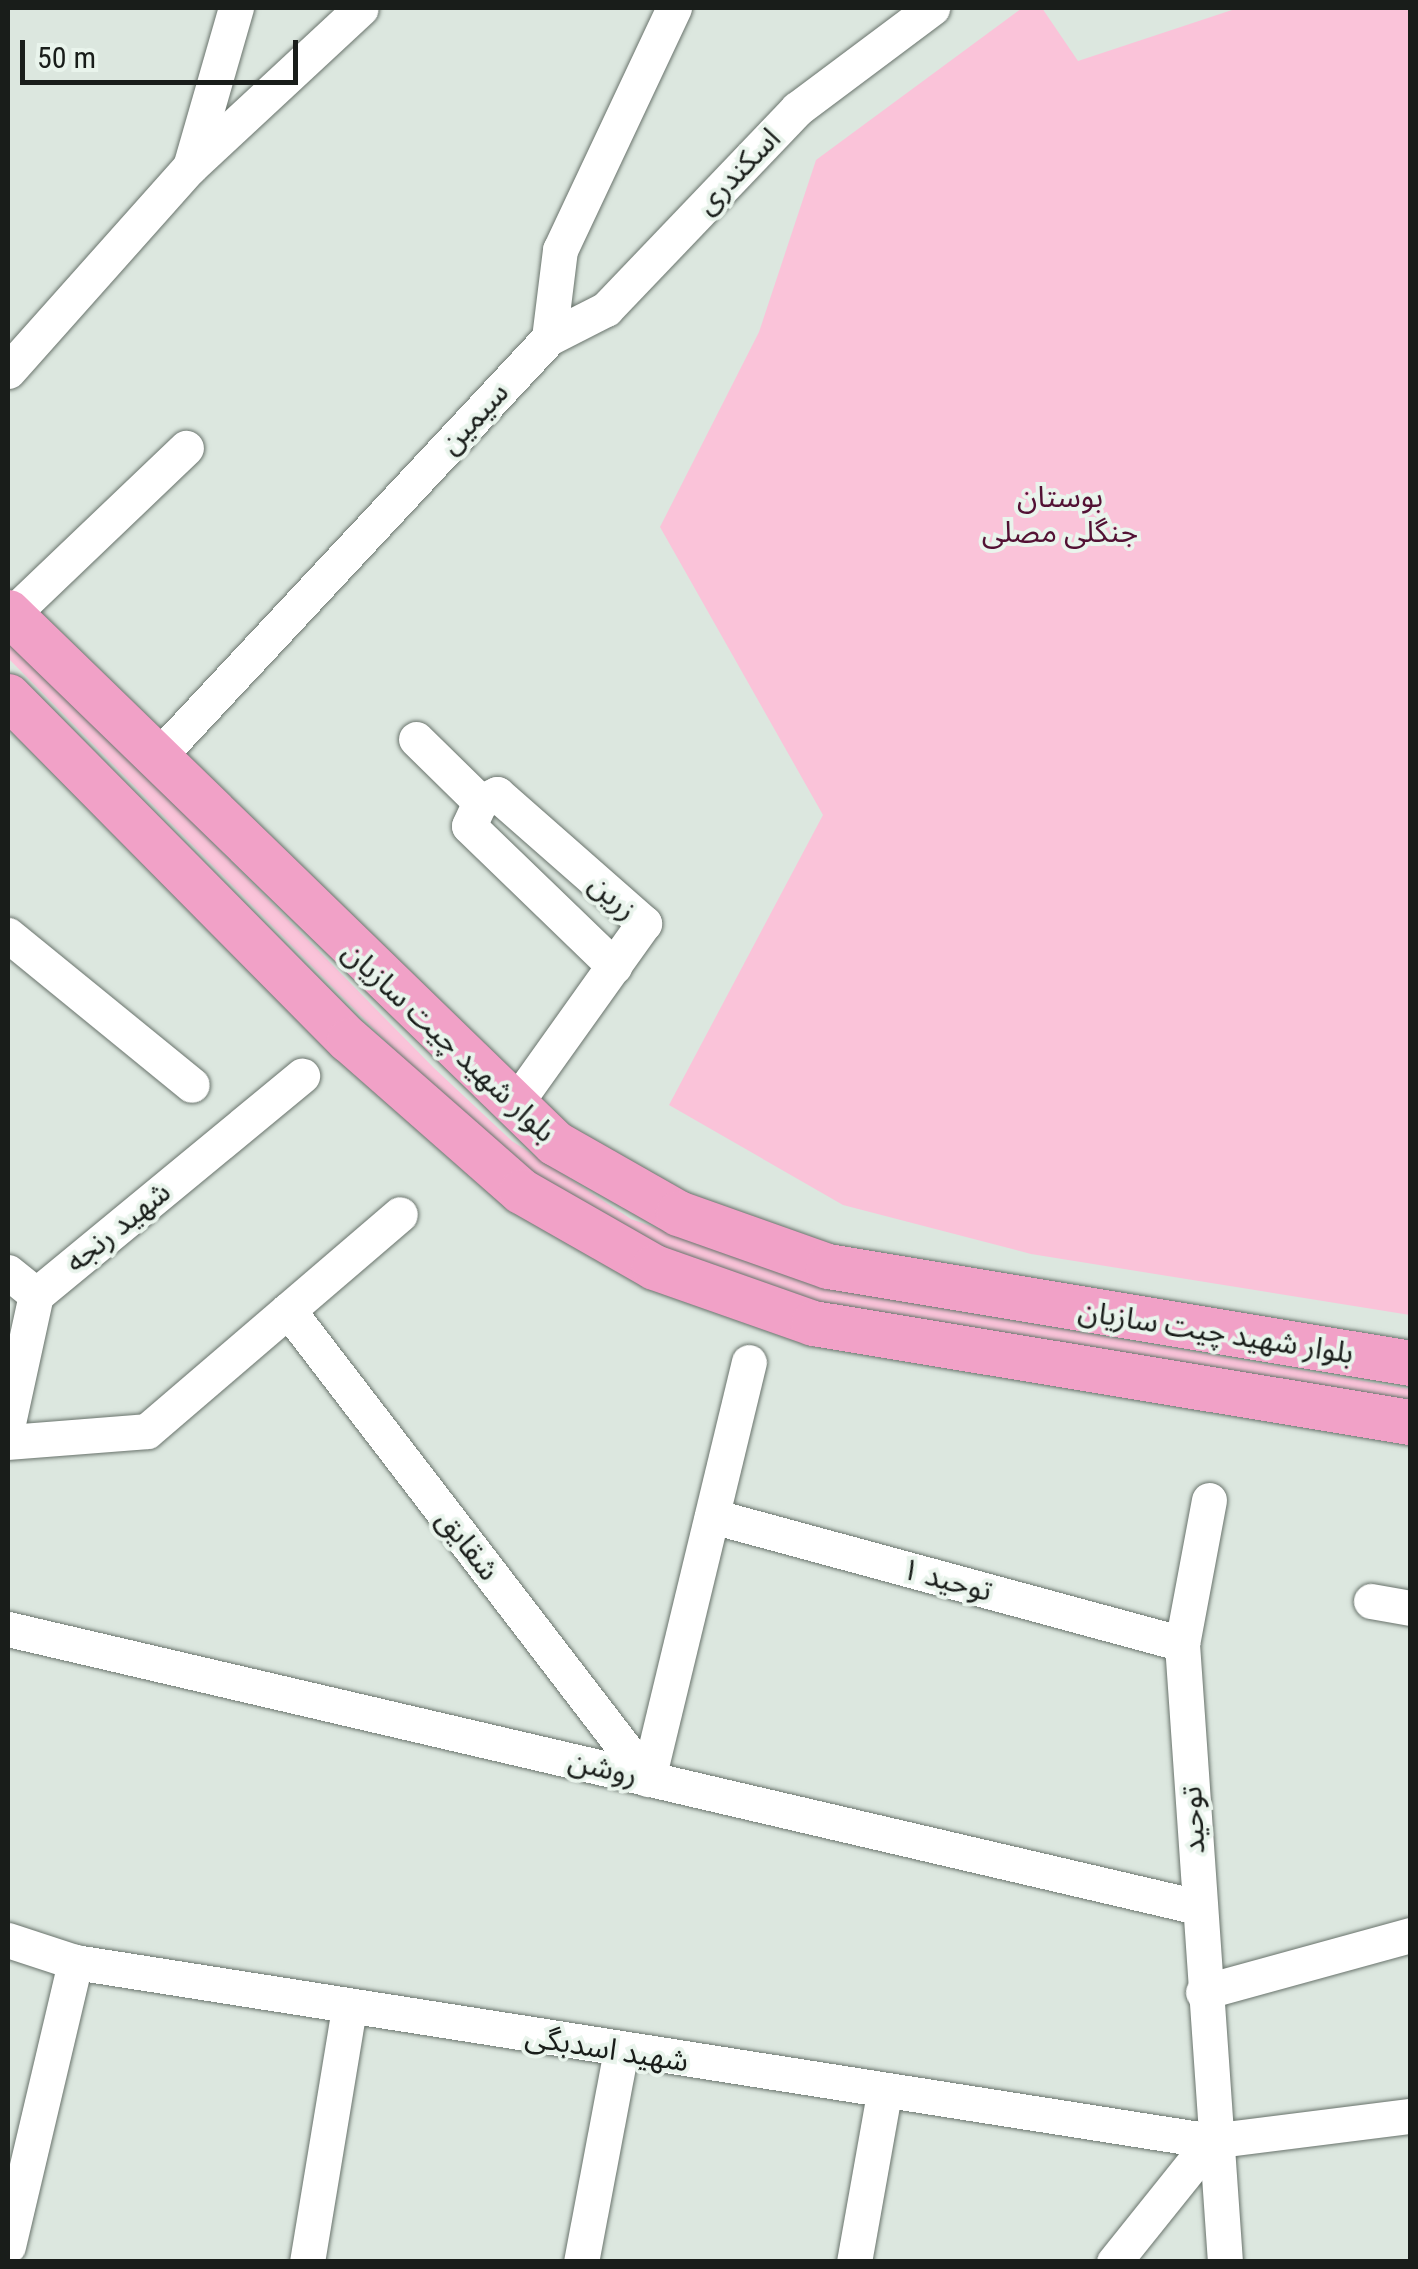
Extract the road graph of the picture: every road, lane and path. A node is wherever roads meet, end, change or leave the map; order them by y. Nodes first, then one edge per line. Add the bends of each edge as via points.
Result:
1 (236, 8) edge
2 (360, 8) edge
3 (674, 8) edge
4 (932, 8) edge
5 (190, 168) junction
6 (549, 338) junction
7 (8, 370) edge
8 (186, 448) dead end
9 (9, 614) edge
10 (8, 696) edge
11 (416, 738) dead end
12 (156, 759) junction
13 (480, 802) junction
14 (8, 935) edge
15 (614, 966) junction
16 (302, 1076) dead end
17 (192, 1085) dead end
18 (514, 1105) junction
19 (400, 1214) dead end
20 (8, 1272) edge
21 (36, 1295) junction
22 (288, 1310) junction
23 (749, 1362) dead end
24 (1410, 1363) edge
25 (1410, 1422) edge
26 (8, 1423) edge
27 (8, 1442) edge
28 (1209, 1500) dead end
29 (712, 1516) junction
30 (1372, 1601) dead end
31 (1410, 1608) edge
32 (8, 1628) edge
33 (1182, 1644) junction
34 (648, 1779) junction
35 (1198, 1907) junction
36 (1410, 1935) edge
37 (8, 1940) edge
38 (75, 1962) junction
39 (1203, 1992) junction
40 (349, 2007) junction
41 (621, 2051) junction
42 (884, 2094) junction
43 (1410, 2116) edge
44 (1211, 2141) junction
45 (8, 2246) edge
46 (307, 2262) edge
47 (581, 2262) edge
48 (854, 2262) edge
49 (1114, 2262) edge
50 (1225, 2262) edge

1 - 5 street
2 - 5 street
3 - 6 street via 560,250
4 - 6 street, اسکندری via 797,109 606,309
5 - 7 street
6 - 12 street, سیمین
8 - 9 street
9 - 12 main road, بلوار شهید چیت سازیان
10 - 25 main road, بلوار شهید چیت سازیان via 349,1040 520,1191 654,1267 813,1323
11 - 13 street, زرین
12 - 18 main road, بلوار شهید چیت سازیان
13 - 15 street via 469,826
13 - 15 street, زرین via 497,794 644,924
14 - 17 street
15 - 18 street, زرین
16 - 21 street, شهید رنجه
18 - 24 main road, بلوار شهید چیت سازیان via 555,1143 678,1213 828,1266
19 - 22 street
20 - 21 street
21 - 26 street, شهید رنجه
22 - 27 street via 148,1431
22 - 34 street, شقایق
23 - 29 street
28 - 33 street, توحید
29 - 33 street, توحید ۱
29 - 34 street
30 - 31 street
32 - 34 street, روشن
33 - 35 street, توحید
34 - 35 street, روشن
35 - 39 street, توحید
36 - 39 street
37 - 38 street, شهید اسدبگی
38 - 40 street, شهید اسدبگی
38 - 45 street
39 - 44 street, توحید
40 - 41 street, شهید اسدبگی
40 - 46 street
41 - 42 street, شهید اسدبگی
41 - 47 street
42 - 44 street, شهید اسدبگی
42 - 48 street
43 - 44 street, شهید اسدبگی
44 - 49 street
44 - 50 street, توحید

